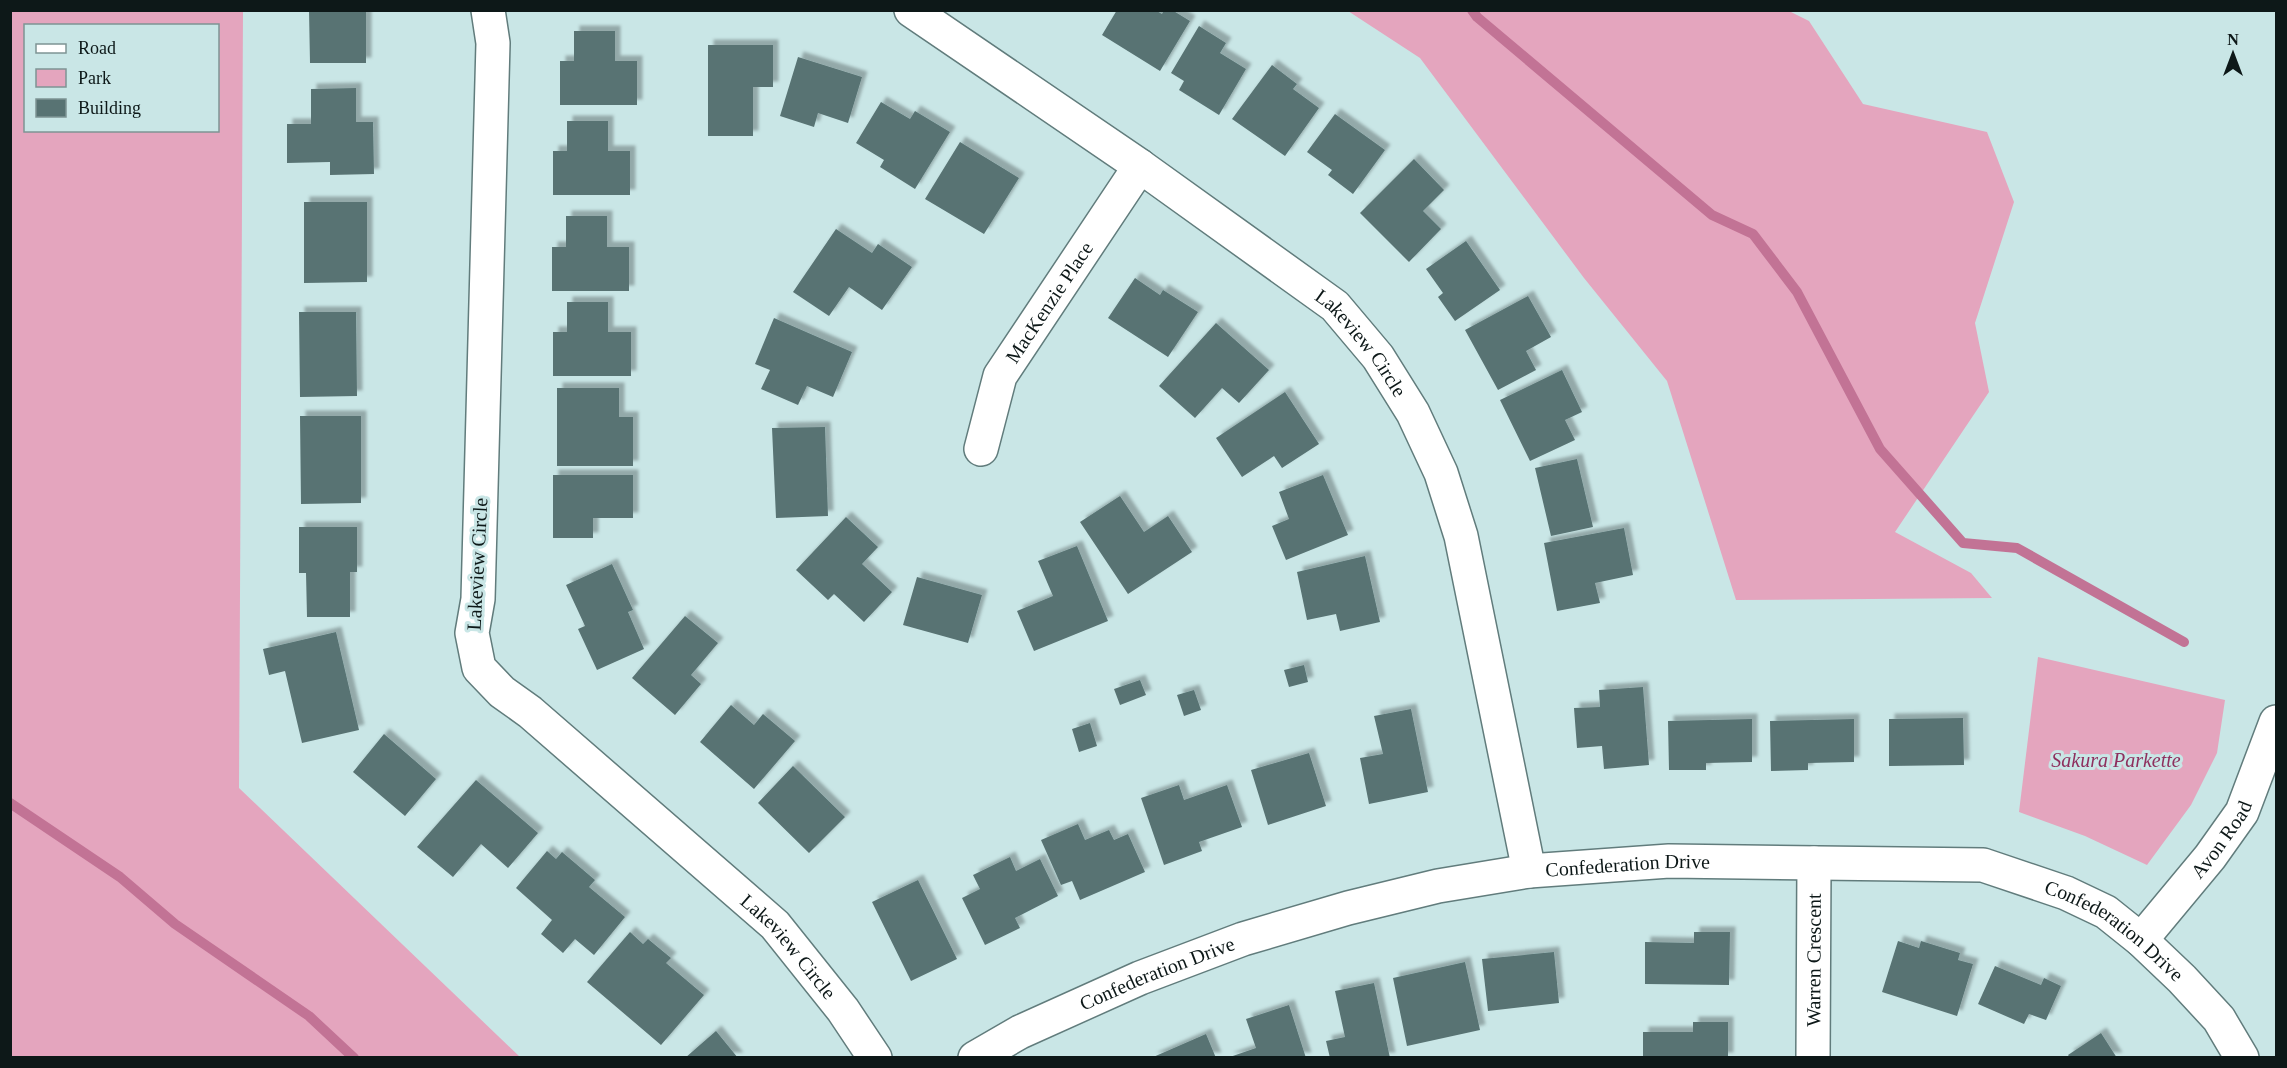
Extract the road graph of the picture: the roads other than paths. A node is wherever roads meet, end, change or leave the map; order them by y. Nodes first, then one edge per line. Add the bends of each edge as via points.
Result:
1 (488, 10) edge
2 (911, 10) edge
3 (1140, 166) junction
4 (981, 449) dead end
5 (2277, 722) edge
6 (1814, 862) junction
7 (1529, 871) junction
8 (2141, 940) junction
9 (874, 1058) edge
10 (975, 1058) edge
11 (1813, 1058) edge
12 (2242, 1058) edge

1 - 9 street, Lakeview Circle via 493,55 478,599 472,633 479,668 502,692 775,925 843,1010
2 - 3 street, Lakeview Circle
3 - 4 street, MacKenzie Place via 1000,376
3 - 7 street, Lakeview Circle via 1335,306 1378,357 1413,413 1441,473 1461,536
5 - 8 street, Avon Road via 2242,812
6 - 7 street, Confederation Drive via 1669,861
6 - 8 street, Confederation Drive via 1983,865 2066,893 2106,912
6 - 11 street, Warren Crescent
7 - 10 street, Confederation Drive via 1438,886 1244,939 1140,978 1020,1032
8 - 12 street, Confederation Drive via 2219,1019

